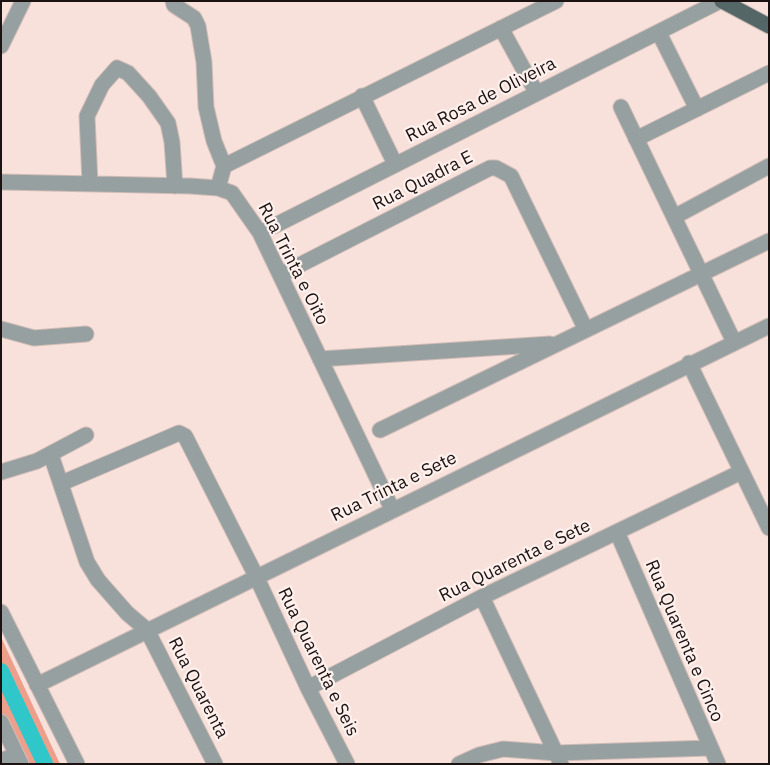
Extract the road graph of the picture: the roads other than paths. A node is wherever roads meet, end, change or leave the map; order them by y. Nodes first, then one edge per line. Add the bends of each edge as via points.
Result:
1 (24, 1) edge
2 (173, 1) edge
3 (556, 1) edge
4 (721, 1) edge
5 (769, 26) edge
6 (501, 28) junction
7 (659, 33) junction
8 (1, 46) edge
9 (769, 74) edge
10 (536, 92) junction
11 (362, 96) junction
12 (621, 107) dead end
13 (697, 109) junction
14 (636, 139) junction
15 (395, 164) junction
16 (224, 166) junction
17 (769, 166) edge
18 (1, 182) edge
19 (90, 183) junction
20 (175, 186) junction
21 (218, 188) junction
22 (674, 217) junction
23 (260, 233) junction
24 (769, 241) edge
25 (280, 274) junction
26 (702, 275) junction
27 (769, 326) edge
28 (1, 329) edge
29 (586, 330) junction
30 (86, 334) dead end
31 (734, 342) junction
32 (560, 343) junction
33 (320, 359) junction
34 (689, 364) junction
35 (380, 430) dead end
36 (86, 435) dead end
37 (51, 455) junction
38 (1, 472) edge
39 (741, 472) junction
40 (62, 483) junction
41 (392, 509) junction
42 (769, 528) edge
43 (617, 532) junction
44 (256, 576) junction
45 (482, 597) junction
46 (1, 612) edge
47 (147, 630) junction
48 (37, 685) junction
49 (308, 688) junction
50 (1, 722) edge
51 (710, 748) junction
52 (559, 758) edge
53 (1, 760) edge
54 (19, 760) edge
55 (77, 764) edge
56 (216, 764) edge
57 (346, 764) edge
58 (459, 764) edge
59 (718, 764) edge

1 - 8 street
2 - 16 street via 194,18 198,26 206,107
3 - 6 street
4 - 5 main road
4 - 7 street, Rua Rosa de Oliveira
6 - 10 street
6 - 11 street
7 - 10 street, Rua Rosa de Oliveira
7 - 13 street
9 - 13 street
10 - 15 street, Rua Rosa de Oliveira
11 - 15 street
11 - 16 street
12 - 14 street
13 - 14 street
14 - 22 street
15 - 23 street, Rua Rosa de Oliveira
16 - 21 street
17 - 22 street
18 - 19 street, Rua Trinta e Oito
19 - 20 street, Rua Trinta e Oito
19 - 20 street via 87,116 102,85 117,68 128,73 168,123
20 - 21 street, Rua Trinta e Oito
21 - 23 street, Rua Trinta e Oito via 237,198
22 - 26 street
23 - 25 street, Rua Trinta e Oito
24 - 26 street
25 - 29 street, Rua Quadra E via 490,168 496,168 511,176
25 - 33 street, Rua Trinta e Oito
26 - 29 street
26 - 31 street
27 - 31 street, Rua Trinta e Sete
28 - 30 street via 34,338
29 - 32 street
31 - 34 street, Rua Trinta e Sete
32 - 33 street
32 - 35 street
33 - 41 street, Rua Trinta e Oito
34 - 39 street
34 - 41 street, Rua Trinta e Sete
36 - 37 street
37 - 38 street
37 - 40 street
39 - 42 street
39 - 43 street, Rua Quarenta e Sete
40 - 44 street, Rua Quarenta e Seis via 182,434
40 - 47 street via 87,562 127,613
41 - 44 street, Rua Trinta e Sete
43 - 45 street, Rua Quarenta e Sete
43 - 51 street, Rua Quarenta e Cinco
44 - 47 street, Rua Trinta e Sete
44 - 49 street, Rua Quarenta e Seis
45 - 49 street, Rua Quarenta e Sete
45 - 52 street
46 - 48 street
47 - 48 street, Rua Trinta e Sete
47 - 56 street, Rua Quarenta
48 - 55 street
49 - 57 street, Rua Quarenta e Seis
50 - 54 street
51 - 52 street
51 - 59 street, Rua Quarenta e Cinco
52 - 58 street via 503,749
53 - 54 street

